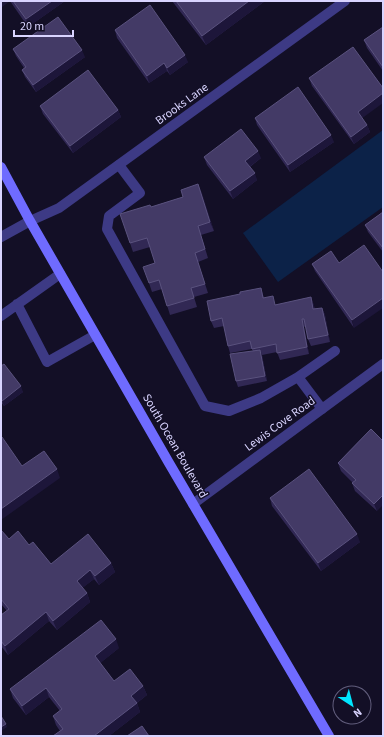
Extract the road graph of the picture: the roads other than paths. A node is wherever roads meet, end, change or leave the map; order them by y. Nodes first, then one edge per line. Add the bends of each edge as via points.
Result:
1 (345, 1) edge
2 (119, 165) junction
3 (1, 167) edge
4 (30, 221) junction
5 (1, 237) edge
6 (60, 274) junction
7 (18, 304) junction
8 (1, 316) edge
9 (96, 335) junction
10 (335, 352) dead end
11 (383, 364) edge
12 (298, 377) junction
13 (322, 409) junction
14 (193, 504) junction
15 (329, 736) edge

1 - 2 street, Brooks Lane
2 - 4 street, Brooks Lane via 60,208
2 - 12 street via 140,193 109,216 107,229 205,406 229,411 261,398
3 - 4 main road, South Ocean Boulevard
4 - 5 street, Brooks Lane
4 - 6 main road, South Ocean Boulevard
6 - 7 street
6 - 9 main road, South Ocean Boulevard
7 - 8 street
7 - 9 street via 47,362
9 - 14 main road, South Ocean Boulevard
10 - 12 street
11 - 13 street, Lewis Cove Road
12 - 13 street
13 - 14 street, Lewis Cove Road
14 - 15 main road, South Ocean Boulevard

